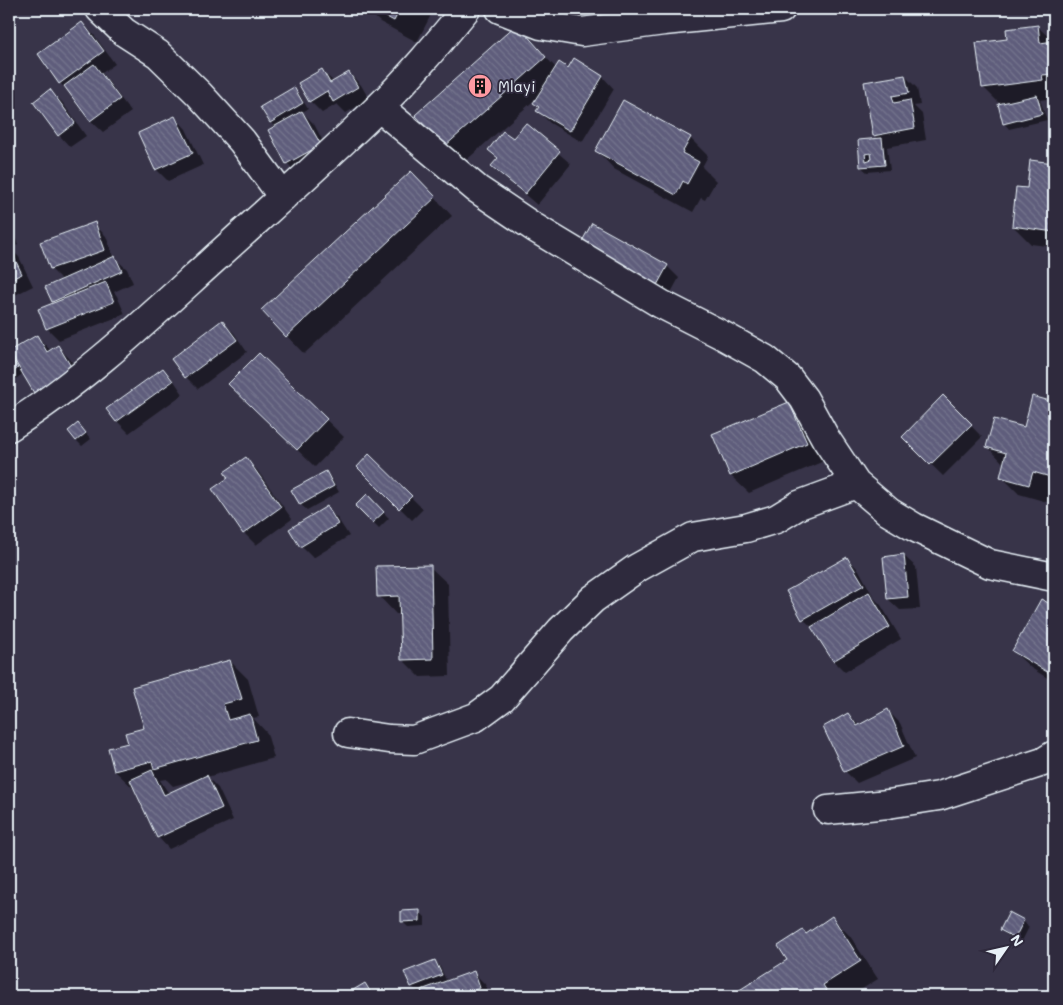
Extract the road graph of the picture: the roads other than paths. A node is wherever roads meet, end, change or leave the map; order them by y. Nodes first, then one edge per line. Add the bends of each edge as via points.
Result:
1 (100, 9) edge
2 (466, 9) edge
3 (500, 9) edge
4 (781, 9) edge
5 (379, 107) junction
6 (284, 197) junction
7 (9, 427) edge
8 (856, 484) junction
9 (1054, 577) edge
10 (348, 733) dead end
11 (1054, 755) edge
12 (828, 810) dead end

1 - 6 street via 124,32 158,54 199,94 242,141
2 - 5 street
3 - 4 street via 541,25 582,32
5 - 6 street
5 - 8 street via 477,189 661,304 722,335 788,378
6 - 7 street via 150,317 74,380
8 - 9 street via 889,512 914,527 990,564
8 - 10 street via 799,505 776,520 693,537 637,568 593,599 561,630 502,698 476,717 414,740
11 - 12 street via 1043,762 939,796

